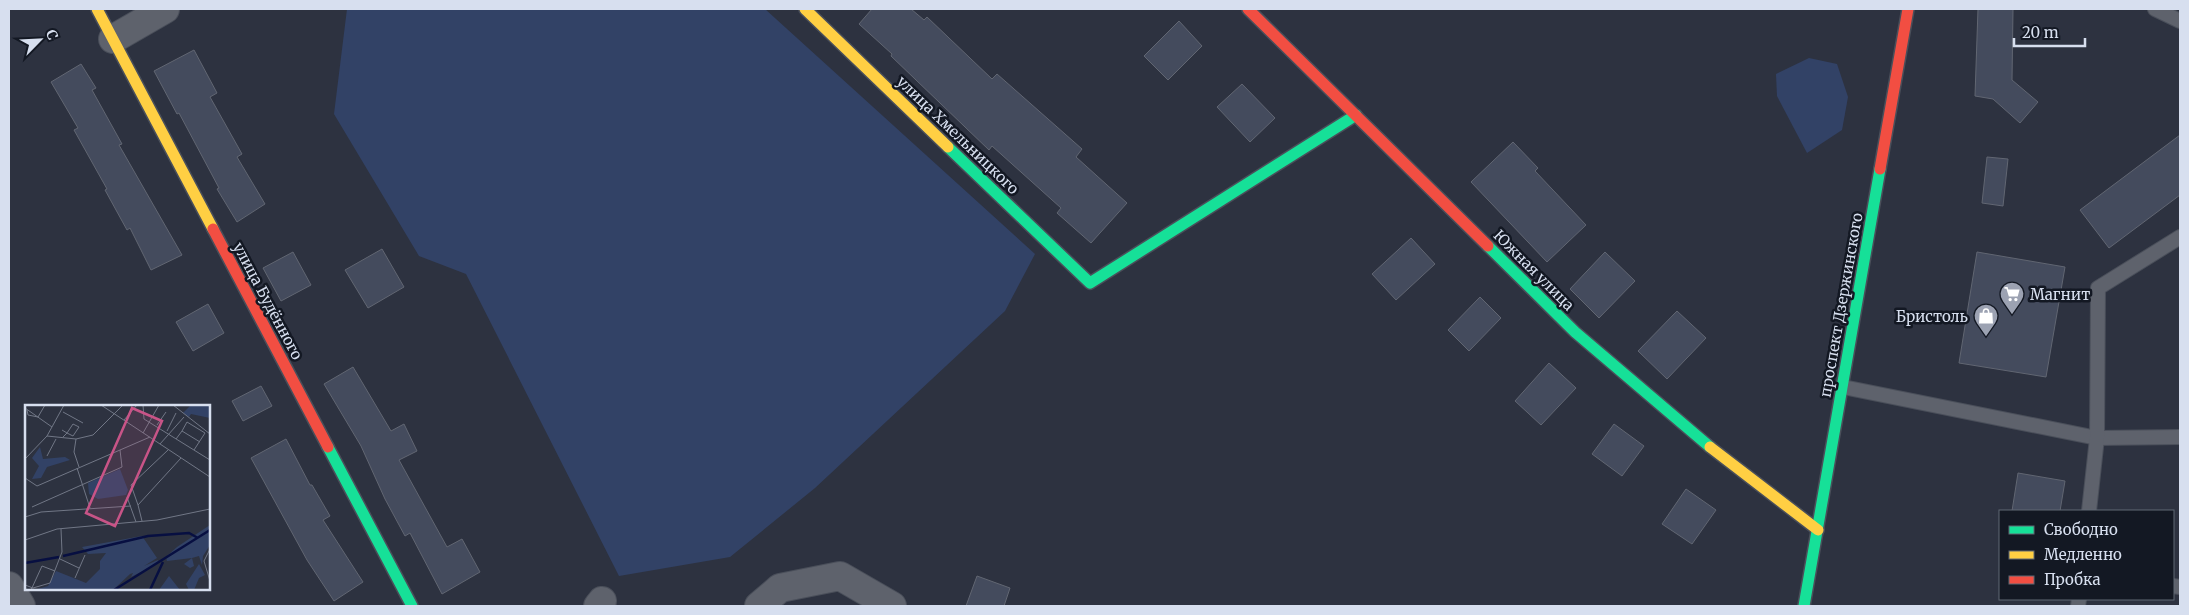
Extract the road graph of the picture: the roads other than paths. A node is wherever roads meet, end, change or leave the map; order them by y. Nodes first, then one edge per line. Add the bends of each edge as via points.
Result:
1 (98, 9) edge
2 (164, 9) edge
3 (804, 9) edge
4 (1248, 9) edge
5 (1908, 9) edge
6 (2155, 9) edge
7 (2180, 21) edge
8 (113, 39) junction
9 (1356, 115) junction
10 (2180, 238) edge
11 (1843, 386) junction
12 (2180, 437) edge
13 (2097, 438) junction
14 (2089, 510) edge
15 (1818, 530) junction
16 (9, 586) edge
17 (21, 606) edge
18 (412, 606) edge
19 (759, 606) edge
20 (892, 606) edge
21 (1804, 606) edge

1 - 8 street, улица Будённого
2 - 8 street
3 - 9 street, улица Хмельницкого via 1090,283
4 - 9 street, Южная улица
5 - 11 street, проспект Дзержинского
6 - 7 lane
8 - 18 street, улица Будённого
9 - 15 street, Южная улица via 1575,332 1725,460
10 - 13 lane via 2098,288
11 - 13 lane
11 - 15 street, проспект Дзержинского
12 - 13 lane
13 - 14 lane
15 - 21 street, проспект Дзержинского
16 - 17 street
19 - 20 street via 780,588 840,576

